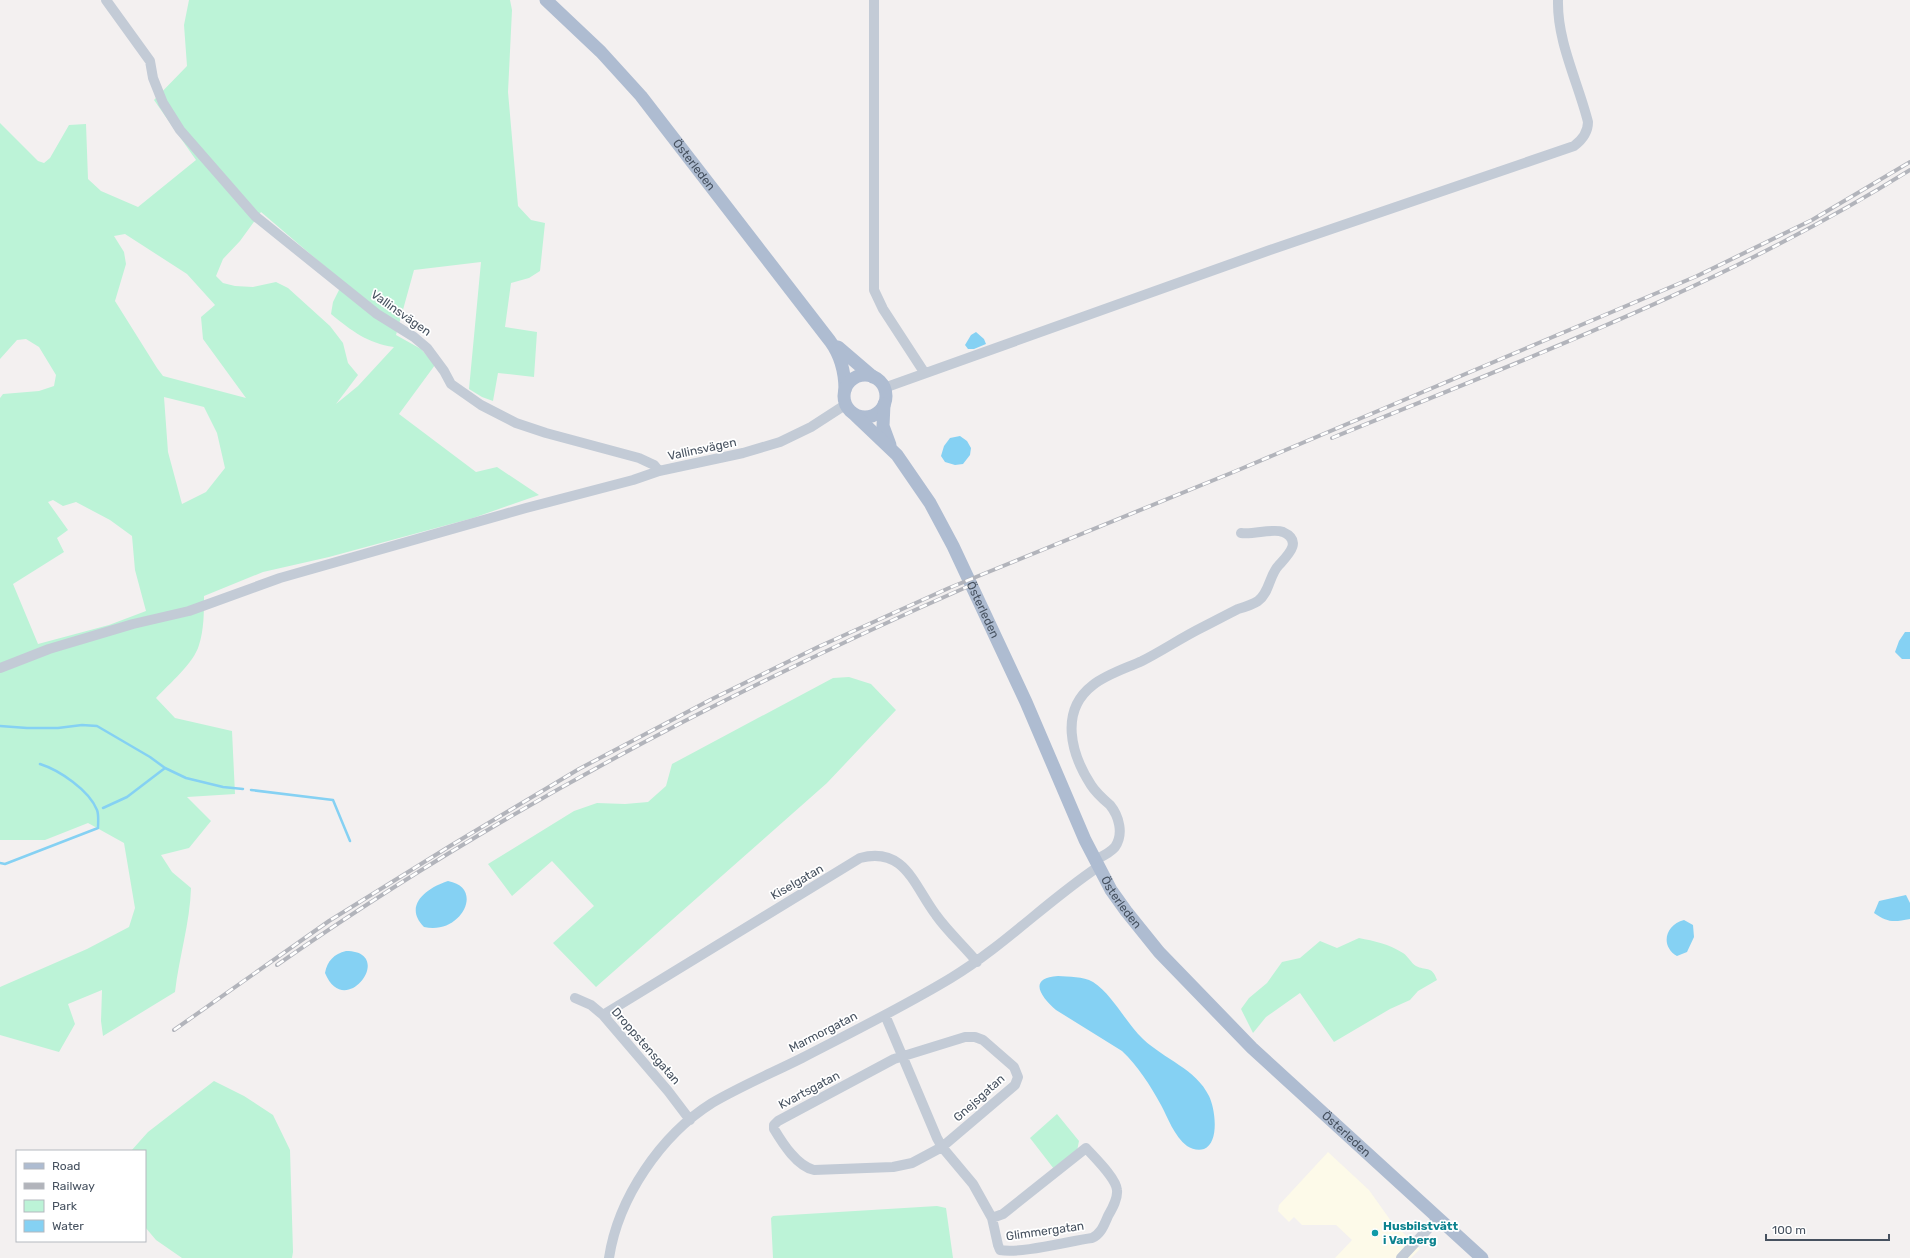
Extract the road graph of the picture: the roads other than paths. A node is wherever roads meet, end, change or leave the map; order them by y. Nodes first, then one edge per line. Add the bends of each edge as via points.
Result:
1 (106, 0) edge
2 (546, 0) edge
3 (874, 0) edge
4 (1558, 0) edge
5 (830, 341) junction
6 (924, 372) junction
7 (875, 378) junction
8 (884, 388) junction
9 (844, 390) junction
10 (884, 404) junction
11 (846, 405) junction
12 (856, 416) junction
13 (892, 450) junction
14 (659, 471) junction
15 (1241, 533) dead end
16 (0, 668) edge
17 (1097, 864) junction
18 (977, 962) junction
19 (575, 998) dead end
20 (603, 1015) junction
21 (885, 1015) junction
22 (902, 1056) junction
23 (690, 1120) junction
24 (942, 1147) junction
25 (992, 1218) junction
26 (1438, 1218) junction
27 (609, 1258) edge
28 (1401, 1258) edge
29 (1482, 1258) edge

1 - 14 street, Vallinsvägen via 150,61 153,78 163,103 180,130 227,185 255,216 278,235 377,314 427,348 451,384 481,405 516,423 639,458 654,465
2 - 5 main road, Österleden via 641,96
3 - 6 street via 874,290 882,309
4 - 6 street via 1559,23 1588,122 1585,135 1574,146 1263,252
5 - 7 main road, Österleden
5 - 9 main road, Österleden via 840,355 845,374
6 - 8 street
7 - 8 main road, Österleden
7 - 9 main road via 860,376 850,381
8 - 10 main road, Österleden
9 - 11 main road, Österleden
10 - 12 main road via 879,412 871,416
10 - 13 main road, Österleden via 884,430
11 - 12 main road, Österleden
11 - 14 street, Vallinsvägen via 811,427 780,442 743,453
12 - 13 main road, Österleden
13 - 17 main road, Österleden via 930,503 953,546
14 - 16 street via 280,578 189,611 133,624 49,649
15 - 17 street, Marmorgatan via 1279,531 1288,535 1292,543 1290,553 1277,566 1265,594 1143,661 1094,684 1085,692 1075,708 1070,729 1074,749 1091,786 1114,811 1120,830 1114,848
17 - 18 street, Marmorgatan
17 - 26 main road, Österleden via 1126,911 1159,952 1252,1048
18 - 20 street, Kiselgatan via 937,916 902,865 891,858 871,855 860,858
18 - 21 street, Marmorgatan
19 - 20 street, Droppstensgatan via 591,1005
20 - 23 street, Droppstensgatan
21 - 22 street, Glimmergatan
21 - 23 street, Marmorgatan via 732,1092
22 - 24 street, Glimmergatan
22 - 24 street, Gnejsgatan via 965,1037 975,1037 994,1048 1014,1066 1017,1073 1015,1085
22 - 24 street, Kvartsgatan via 778,1121 774,1129 798,1160 805,1167 814,1170 904,1166
23 - 27 street, Marmorgatan via 657,1153 639,1180 613,1234
24 - 25 street, Glimmergatan via 973,1184
25 - 25 street, Glimmergatan via 1003,1214 1086,1148 1111,1178 1118,1191 1104,1226 1097,1236 1092,1238 1017,1250 1000,1250
26 - 28 street
26 - 29 main road, Österleden

